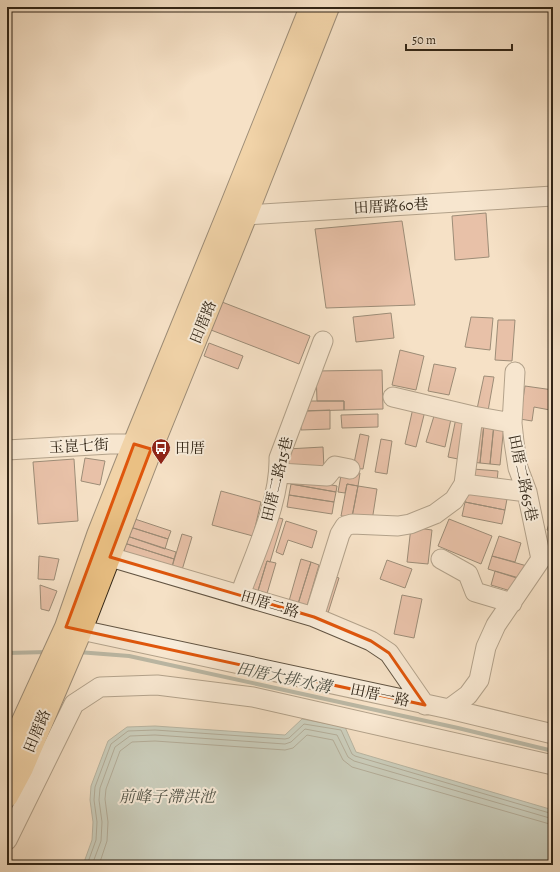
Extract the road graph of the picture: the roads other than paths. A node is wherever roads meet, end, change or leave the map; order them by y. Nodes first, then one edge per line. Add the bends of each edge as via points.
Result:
1 (311, 7) edge
2 (328, 7) edge
3 (553, 196) edge
4 (238, 212) junction
5 (323, 341) dead end
6 (515, 372) dead end
7 (393, 397) dead end
8 (473, 416) junction
9 (512, 423) junction
10 (142, 447) junction
11 (7, 450) edge
12 (350, 468) dead end
13 (280, 472) junction
14 (464, 484) junction
15 (526, 492) junction
16 (98, 535) junction
17 (110, 557) junction
18 (441, 559) dead end
19 (547, 562) edge
20 (240, 595) junction
21 (512, 603) junction
22 (314, 617) junction
23 (71, 633) junction
24 (57, 664) junction
25 (425, 705) junction
26 (449, 709) junction
27 (553, 734) edge
28 (7, 756) edge
29 (553, 765) edge
30 (7, 796) edge
31 (7, 840) edge

1 - 4 main road, 田厝路
2 - 4 main road, 田厝路
3 - 4 street, 田厝路60巷
4 - 10 main road, 田厝路
5 - 13 street, 田厝二路15巷 via 280,458
6 - 9 street, 田厝二路65巷
7 - 8 street
8 - 9 street
8 - 14 street
9 - 15 street, 田厝二路65巷 via 518,468
10 - 11 street, 玉崑七街 via 110,444
10 - 16 main road, 田厝路
10 - 17 main road, 田厝路
12 - 13 street via 335,466 328,476
13 - 20 street, 田厝二路15巷 via 271,511
14 - 15 street
14 - 22 street via 454,500 444,509 410,524 345,526 340,534
15 - 19 street, 田厝二路65巷
16 - 17 street
16 - 23 main road, 田厝路
17 - 20 street, 田厝二路
17 - 23 main road, 田厝路
18 - 21 street via 468,574 475,592
19 - 21 street
20 - 22 street, 田厝二路
21 - 26 street via 496,625 486,647 479,680 468,695
22 - 25 street, 田厝二路 via 371,641 389,653
23 - 24 main road
23 - 25 street, 田厝一路
24 - 28 main road, 田厝路
24 - 30 main road, 田厝路 via 22,768
25 - 26 street, 田厝一路
26 - 27 street, 田厝一路
29 - 31 street via 253,697 157,685 100,687 74,704

